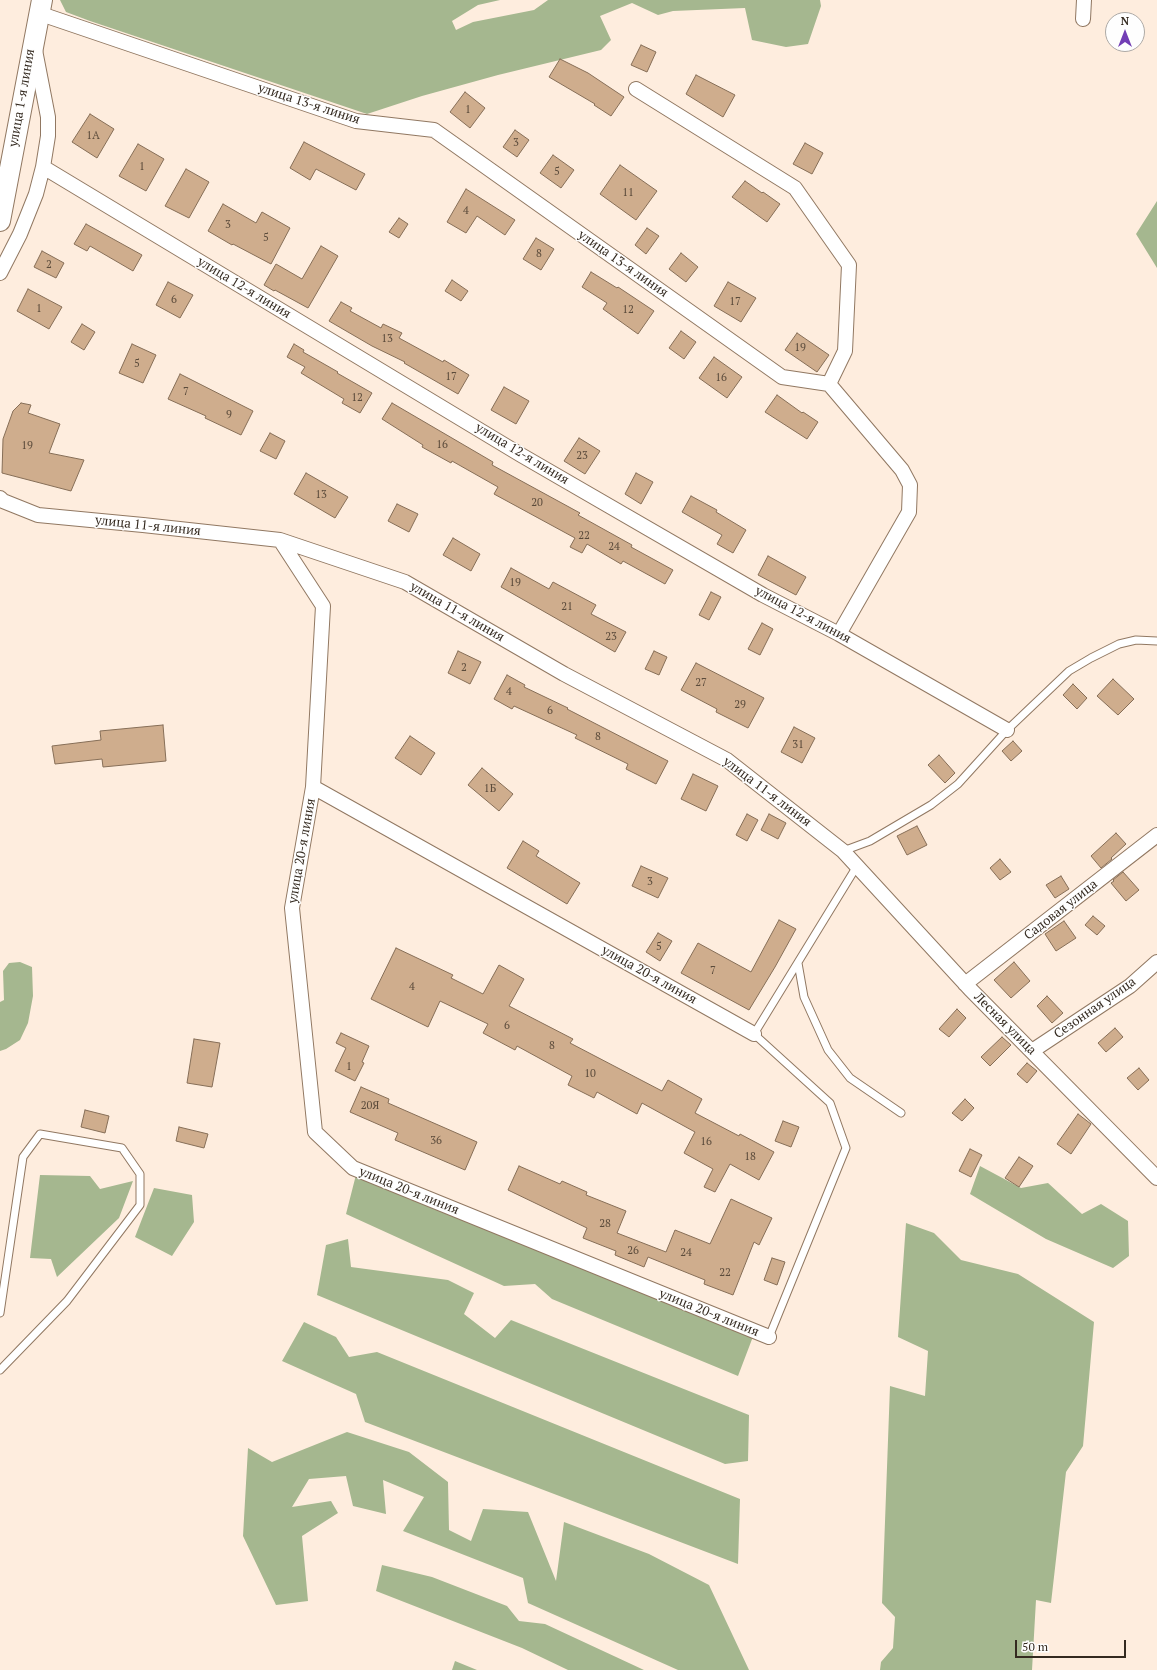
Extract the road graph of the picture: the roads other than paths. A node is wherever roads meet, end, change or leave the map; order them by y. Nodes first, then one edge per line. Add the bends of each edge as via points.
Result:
1 (1084, 0) edge
2 (40, 6) edge
3 (1082, 19) dead end
4 (33, 42) junction
5 (636, 89) dead end
6 (43, 167) junction
7 (0, 221) edge
8 (0, 273) edge
9 (829, 384) junction
10 (0, 498) edge
11 (280, 540) junction
12 (839, 634) junction
13 (1157, 641) edge
14 (1007, 730) junction
15 (314, 787) junction
16 (1157, 836) edge
17 (844, 851) junction
18 (858, 866) junction
19 (1157, 962) edge
20 (798, 963) junction
21 (965, 984) junction
22 (754, 1034) junction
23 (1032, 1051) junction
24 (901, 1113) dead end
25 (1157, 1178) edge
26 (0, 1313) edge
27 (769, 1337) joint
28 (0, 1370) edge

1 - 3 street
2 - 4 street, улица 1-я линия
2 - 9 street, улица 13-я линия via 356,121 434,130 782,377
4 - 6 street via 48,117
4 - 7 street, улица 1-я линия
5 - 9 street via 795,188 849,265 845,351
6 - 8 street via 20,234
6 - 12 street, улица 12-я линия via 521,454 763,595
9 - 12 street via 902,470 910,485 909,512
10 - 11 street, улица 11-я линия via 38,515
11 - 15 street, улица 20-я линия via 323,606
11 - 17 street, улица 11-я линия via 405,582 564,674 727,760
12 - 14 street, улица 12-я линия
13 - 14 lane via 1136,640 1119,644 1090,658 1069,671
14 - 17 lane via 958,784 931,805 870,841
15 - 22 street, улица 20-я линия
15 - 27 street, улица 20-я линия via 292,908 315,1132 353,1168
16 - 21 street, Садовая улица
17 - 18 street, улица 11-я линия
18 - 20 lane
18 - 21 street, Лесная улица
19 - 23 street, Сезонная улица via 1130,986
20 - 22 lane
20 - 24 lane via 804,997 828,1050 850,1078
21 - 23 street, Лесная улица
22 - 27 lane via 830,1103 846,1148
23 - 25 street, Лесная улица
26 - 28 lane via 23,1157 27,1151 40,1134 122,1148 140,1174 140,1205 67,1301

